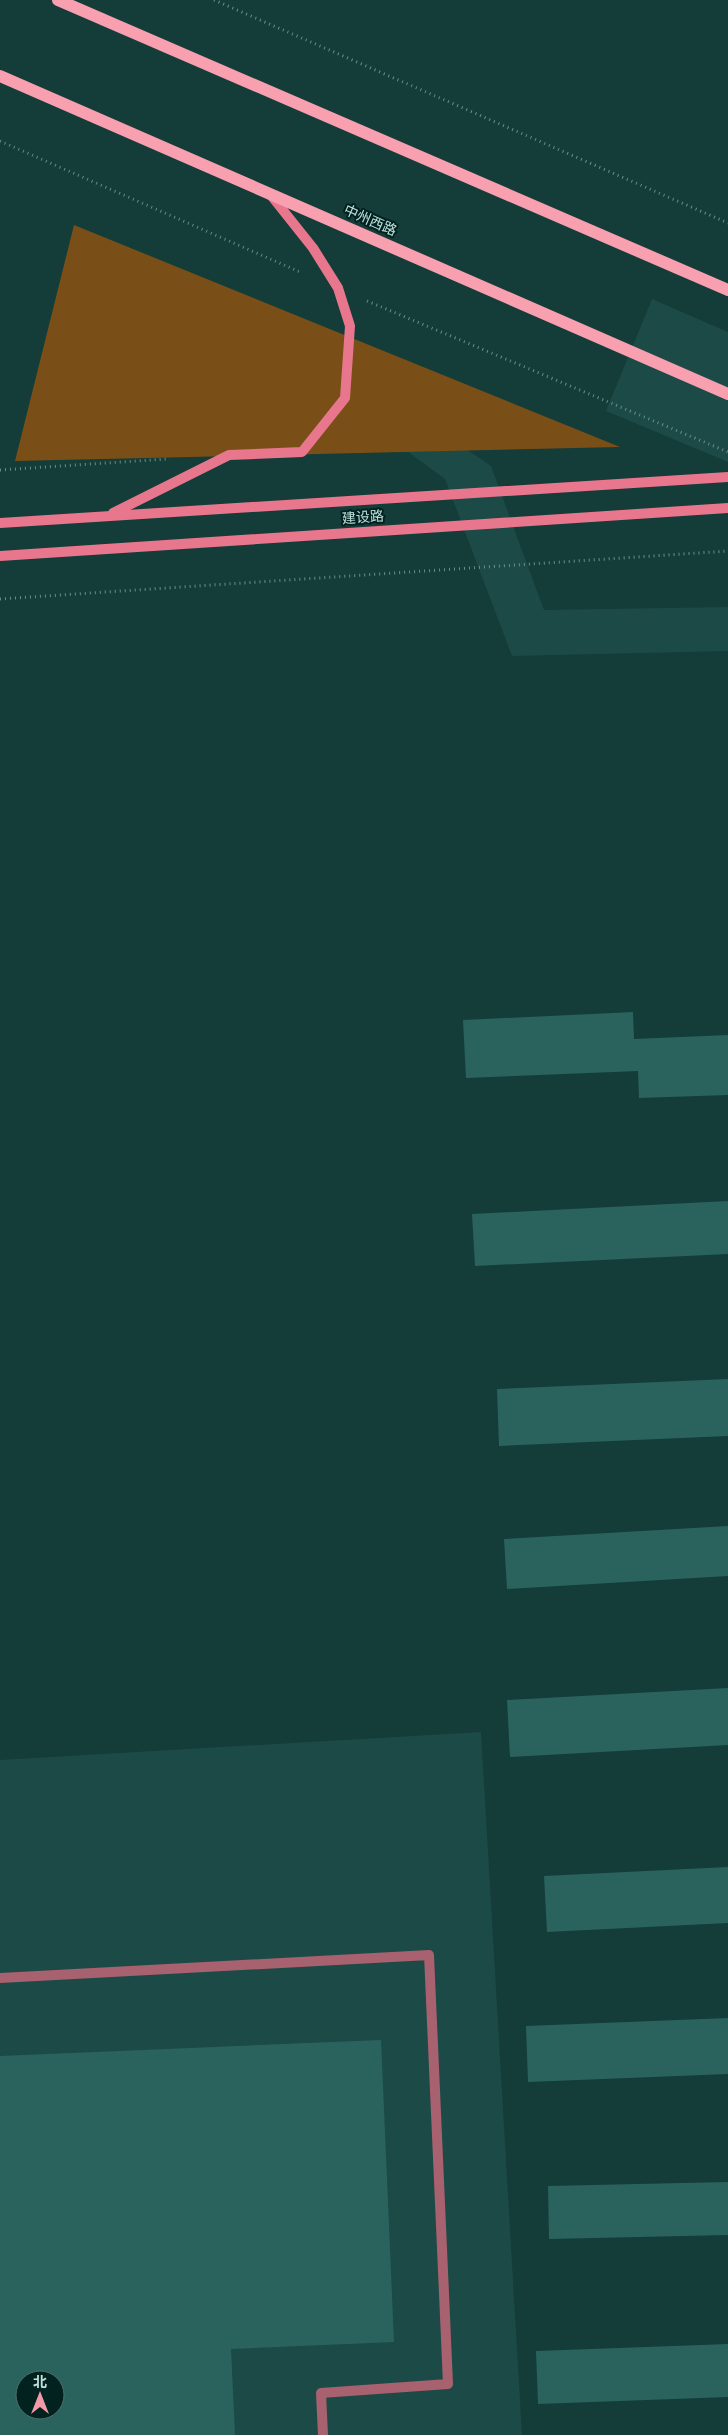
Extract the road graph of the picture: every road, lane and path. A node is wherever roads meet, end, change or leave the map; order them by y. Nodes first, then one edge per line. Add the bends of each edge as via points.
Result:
1 (58, 0) edge
2 (214, 0) edge
3 (0, 76) edge
4 (269, 193) junction
5 (728, 223) edge
6 (728, 290) edge
7 (728, 394) edge
8 (172, 458) dead end
9 (0, 470) edge
10 (728, 477) edge
11 (728, 508) edge
12 (109, 515) junction
13 (0, 523) edge
14 (728, 551) edge
15 (0, 556) edge
16 (0, 599) edge
17 (0, 1978) edge
18 (323, 2435) edge

1 - 6 main road
2 - 5 path
3 - 4 main road, 中州西路
4 - 7 main road, 中州西路
4 - 12 street via 313,248 338,288 350,326 346,398 302,452 230,455
8 - 9 path
10 - 12 street, 建设路
11 - 15 street, 建设路
12 - 13 street, 建设路
14 - 16 path
17 - 18 lane via 429,1955 448,2384 321,2392

